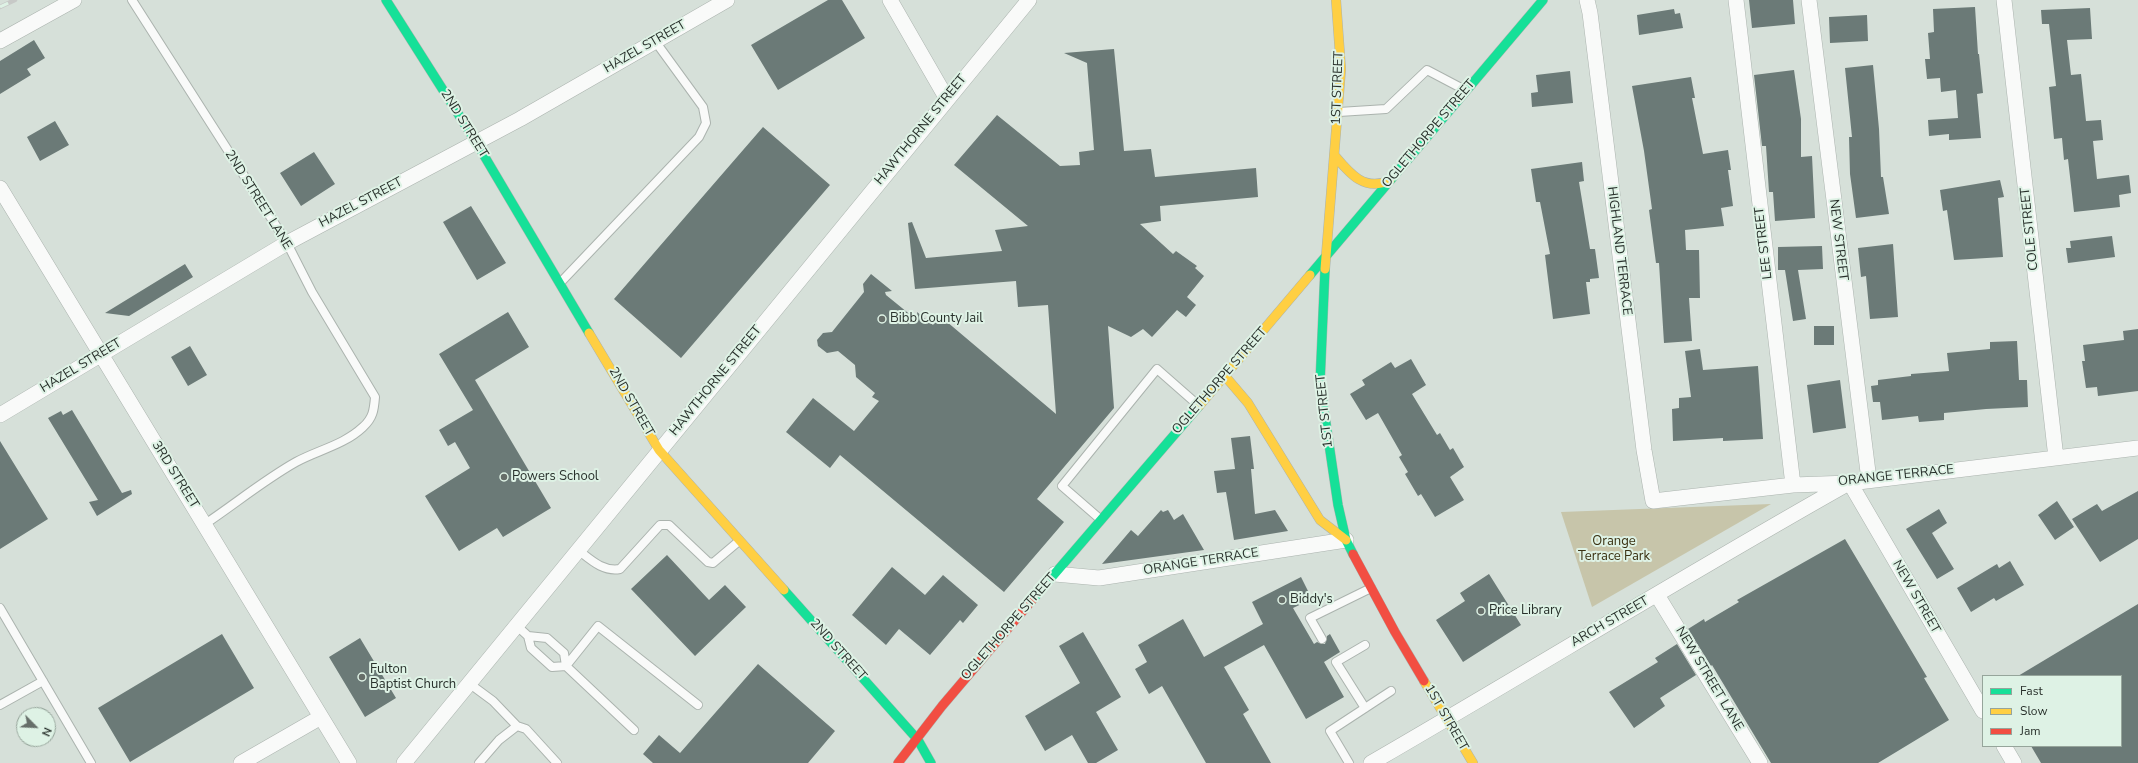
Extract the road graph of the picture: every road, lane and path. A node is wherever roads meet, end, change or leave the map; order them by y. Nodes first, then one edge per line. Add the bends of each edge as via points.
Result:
1 (74, 0) edge
2 (132, 0) edge
3 (386, 0) edge
4 (727, 0) edge
5 (890, 0) edge
6 (1029, 0) edge
7 (1336, 0) edge
8 (1543, 0) edge
9 (1587, 0) edge
10 (1736, 0) edge
11 (1809, 0) edge
12 (2004, 0) edge
13 (0, 41) edge
14 (655, 41) junction
15 (1466, 90) junction
16 (948, 99) junction
17 (1339, 112) junction
18 (476, 142) junction
19 (1335, 156) junction
20 (1390, 180) junction
21 (0, 188) edge
22 (287, 243) junction
23 (1326, 258) junction
24 (560, 283) junction
25 (100, 355) junction
26 (1225, 376) junction
27 (1199, 406) junction
28 (0, 415) edge
29 (2138, 448) edge
30 (659, 450) junction
31 (2056, 458) junction
32 (1869, 480) junction
33 (1850, 483) junction
34 (1793, 485) junction
35 (1653, 501) joint
36 (1101, 520) junction
37 (205, 524) junction
38 (1346, 540) junction
39 (740, 541) junction
40 (578, 550) junction
41 (1055, 574) junction
42 (1371, 588) junction
43 (1657, 595) junction
44 (0, 609) edge
45 (523, 631) junction
46 (1322, 639) dead end
47 (1365, 645) dead end
48 (566, 666) junction
49 (43, 681) junction
50 (470, 684) junction
51 (1392, 691) dead end
52 (0, 705) edge
53 (698, 705) dead end
54 (1365, 708) junction
55 (1982, 709) edge
56 (321, 717) junction
57 (1447, 719) junction
58 (517, 726) junction
59 (634, 730) dead end
60 (918, 740) junction
61 (2005, 747) edge
62 (91, 763) edge
63 (241, 763) edge
64 (349, 763) edge
65 (404, 763) edge
66 (479, 763) edge
67 (557, 763) edge
68 (898, 763) edge
69 (931, 763) edge
70 (1349, 763) edge
71 (1371, 763) edge
72 (1472, 763) edge
73 (1760, 763) edge
74 (2014, 763) edge

1 - 13 street
2 - 22 lane, 2ND STREET LANE
3 - 18 street, 2ND STREET
4 - 14 street, HAZEL STREET
5 - 16 street
6 - 16 street, HAWTHORNE STREET
7 - 17 street, 1ST STREET via 1341,69
8 - 15 street, OGLETHORPE STREET
9 - 35 street, HIGHLAND TERRACE via 1644,450
10 - 34 street, LEE STREET
11 - 32 street, NEW STREET
12 - 31 street, COLE STREET
14 - 18 street, HAZEL STREET
14 - 24 lane via 702,107 706,123 700,137
15 - 17 lane via 1427,70 1386,109
15 - 20 street, OGLETHORPE STREET
16 - 30 street, HAWTHORNE STREET
17 - 19 street, 1ST STREET
18 - 22 street, HAZEL STREET
18 - 24 street, 2ND STREET
19 - 20 street via 1348,172 1362,181 1376,185
19 - 23 street, 1ST STREET
20 - 23 street, OGLETHORPE STREET
21 - 25 street, 3RD STREET
22 - 25 street, HAZEL STREET
22 - 37 lane, 2ND STREET LANE via 312,292 375,397 372,417 362,428 327,450 296,462
23 - 26 street, OGLETHORPE STREET
23 - 38 street, 1ST STREET via 1320,382 1338,506
24 - 30 street, 2ND STREET
25 - 28 street, HAZEL STREET
25 - 37 street, 3RD STREET
26 - 27 street, OGLETHORPE STREET
26 - 38 street via 1248,403 1320,520
27 - 36 street, OGLETHORPE STREET
27 - 36 lane via 1156,369 1062,486
29 - 31 street, ORANGE TERRACE
30 - 39 street, 2ND STREET
30 - 40 street, HAWTHORNE STREET
31 - 32 street, ORANGE TERRACE
32 - 33 street, ORANGE TERRACE
33 - 34 street, ORANGE TERRACE
33 - 43 street, ARCH STREET via 1730,549
33 - 55 street, NEW STREET
34 - 35 street, ORANGE TERRACE
36 - 41 street, OGLETHORPE STREET
37 - 56 street, 3RD STREET
38 - 41 street, ORANGE TERRACE via 1099,578
38 - 42 street, 1ST STREET
39 - 40 lane via 713,563 708,562 669,525 660,525 620,569 612,571 598,565
39 - 60 street, 2ND STREET
40 - 45 street, HAWTHORNE STREET
41 - 60 street, OGLETHORPE STREET via 942,706
42 - 46 lane via 1310,618
42 - 57 street, 1ST STREET
43 - 57 street, ARCH STREET
43 - 73 street, NEW STREET LANE
44 - 49 lane
45 - 48 lane via 547,638 564,653
45 - 48 lane via 531,648 552,667
45 - 50 street, HAWTHORNE STREET
47 - 54 lane via 1334,659
48 - 53 lane via 598,626
48 - 59 lane
49 - 52 lane
49 - 62 lane
50 - 58 lane via 493,701
50 - 65 street, HAWTHORNE STREET
51 - 54 lane
54 - 70 lane via 1330,731
56 - 63 street
56 - 64 street, 3RD STREET
57 - 71 street, ARCH STREET
57 - 72 street, 1ST STREET
58 - 66 lane via 498,740
58 - 67 lane via 526,729
60 - 68 street, OGLETHORPE STREET
60 - 69 street, 2ND STREET
61 - 74 street

